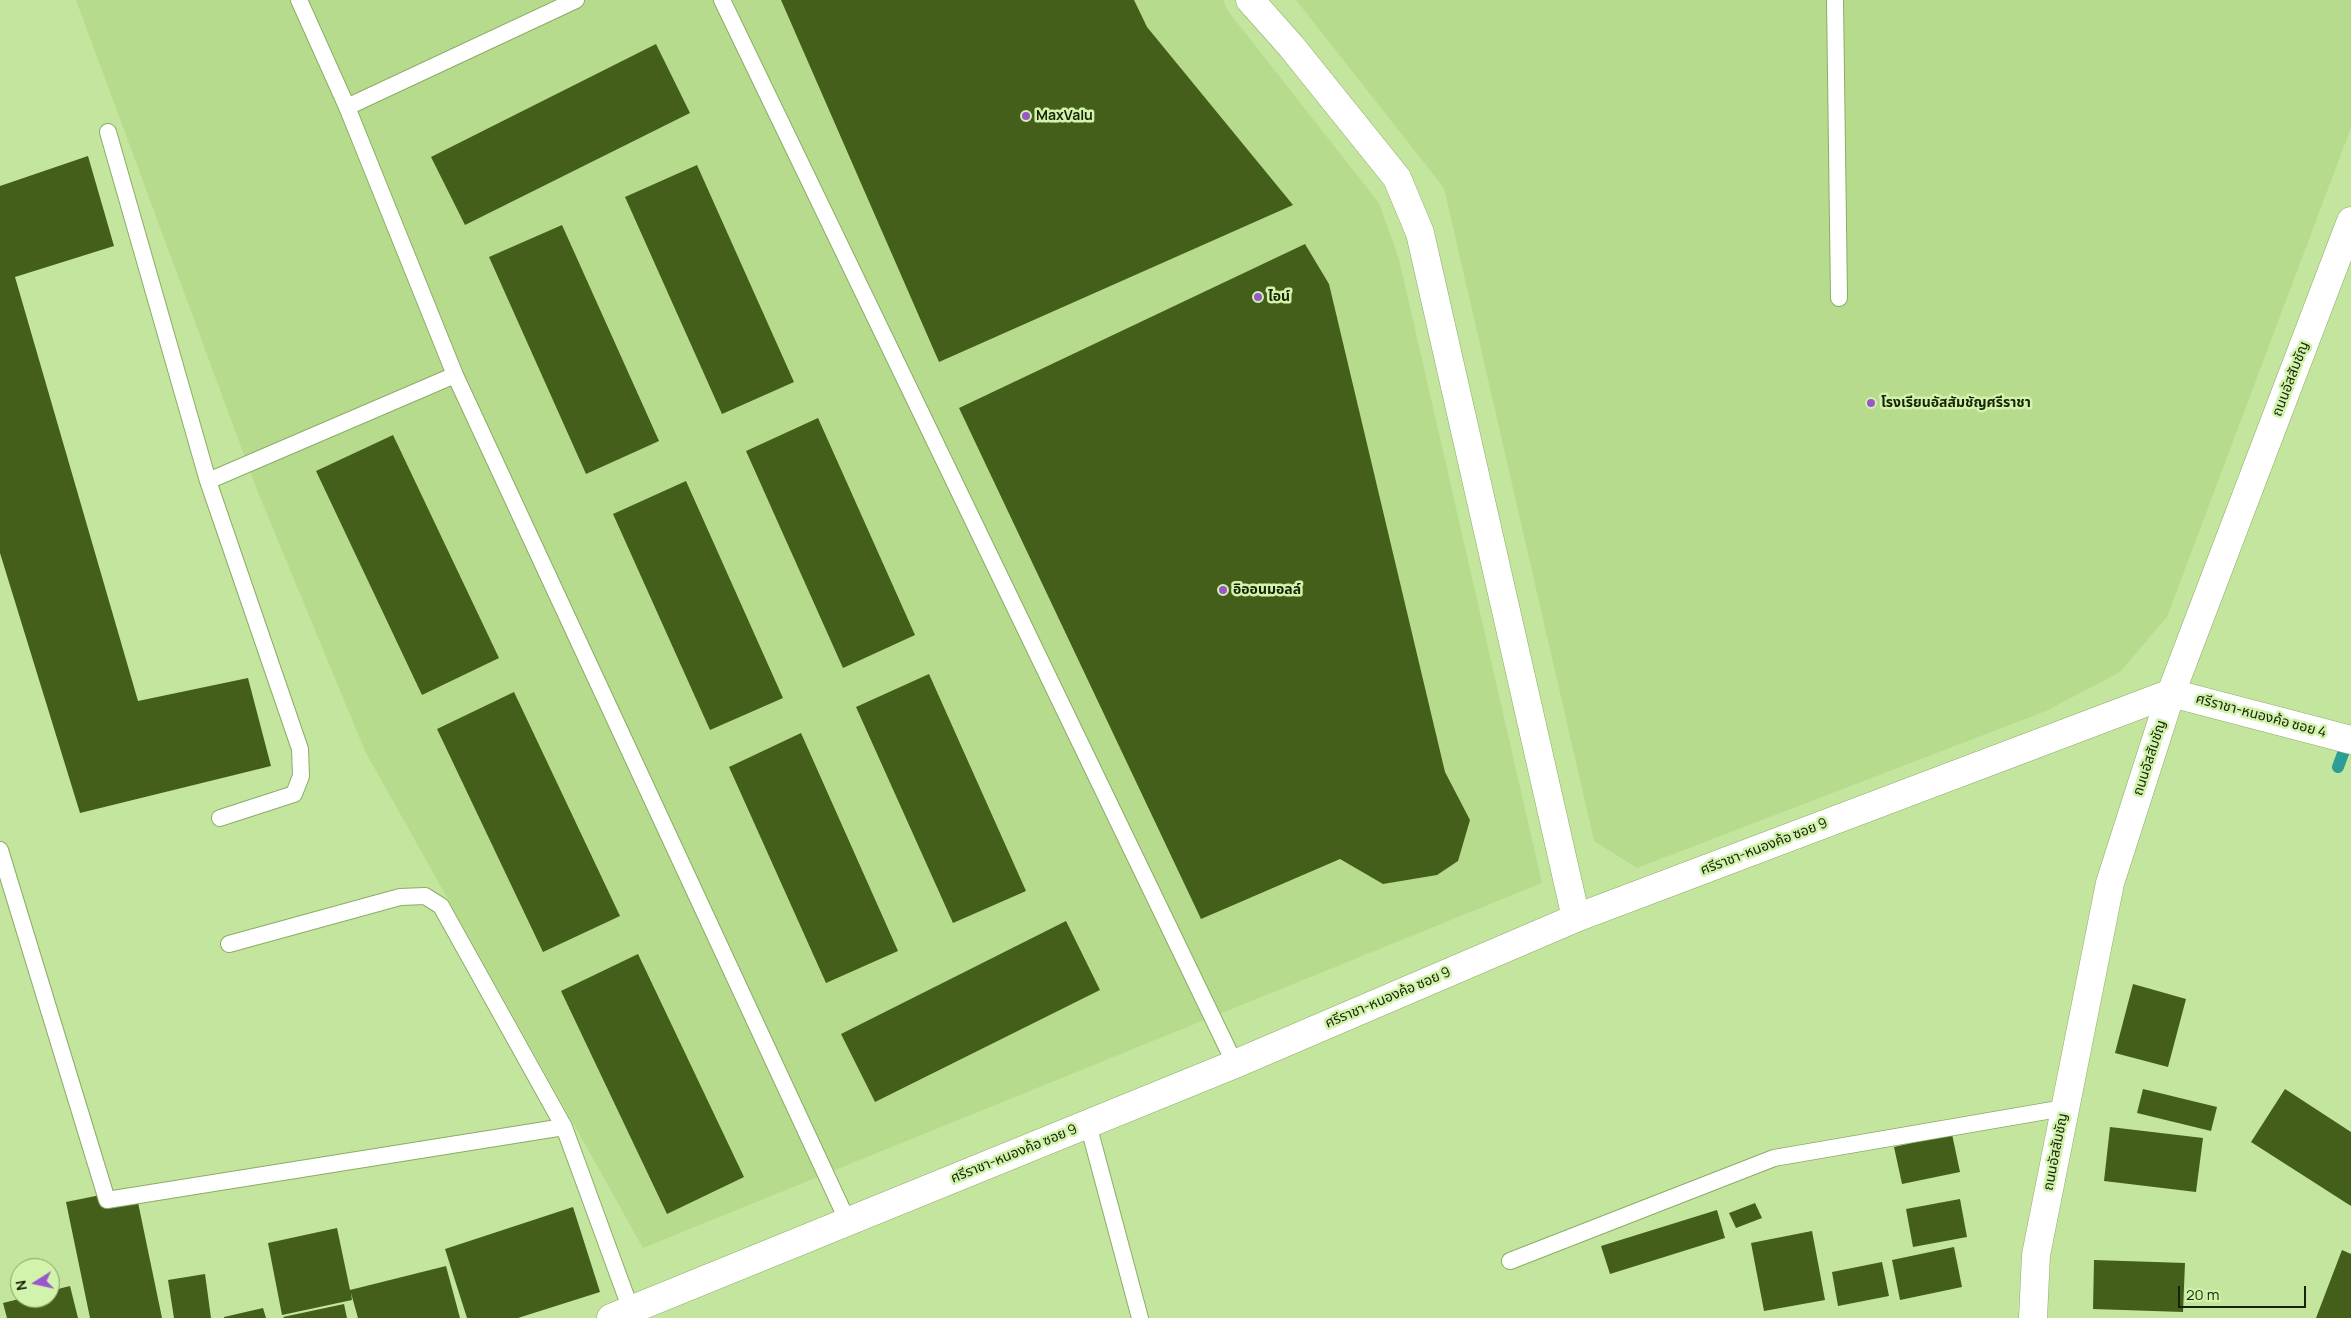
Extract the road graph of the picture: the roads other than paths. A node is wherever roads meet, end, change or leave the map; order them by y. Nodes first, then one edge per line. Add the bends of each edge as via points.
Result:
1 (299, 0) edge
2 (576, 0) edge
3 (722, 0) edge
4 (1250, 0) edge
5 (1835, 0) edge
6 (348, 107) junction
7 (108, 132) dead end
8 (2351, 221) edge
9 (1839, 298) dead end
10 (455, 375) junction
11 (208, 481) junction
12 (2171, 693) junction
13 (2351, 740) edge
14 (220, 818) dead end
15 (0, 850) edge
16 (1576, 918) junction
17 (229, 944) dead end
18 (1235, 1064) junction
19 (2064, 1108) junction
20 (1088, 1124) junction
21 (564, 1127) junction
22 (848, 1222) junction
23 (1510, 1261) dead end
24 (621, 1314) edge
25 (1140, 1318) edge
26 (2033, 1318) edge

1 - 6 lane
2 - 6 lane
3 - 18 lane
4 - 16 street via 1397,178 1420,233
5 - 9 lane
6 - 10 lane
7 - 11 lane
8 - 12 street, ถนนอัสสัมชัญ
10 - 11 lane
10 - 22 lane
11 - 14 lane via 300,749 301,776 294,794
12 - 13 street, ศรีราชา-หนองค้อ ซอย 4
12 - 16 street, ศรีราชา-หนองค้อ ซอย 9
12 - 19 street, ถนนอัสสัมชัญ via 2110,883
15 - 21 lane via 107,1200
16 - 18 street, ศรีราชา-หนองค้อ ซอย 9
17 - 21 lane via 400,897 412,895 433,899 441,906 468,951
18 - 20 street, ศรีราชา-หนองค้อ ซอย 9
19 - 23 lane via 1774,1158
19 - 26 street, ถนนอัสสัมชัญ via 2036,1255
20 - 22 street, ศรีราชา-หนองค้อ ซอย 9
20 - 25 lane
21 - 24 lane
22 - 24 street, ศรีราชา-หนองค้อ ซอย 9

